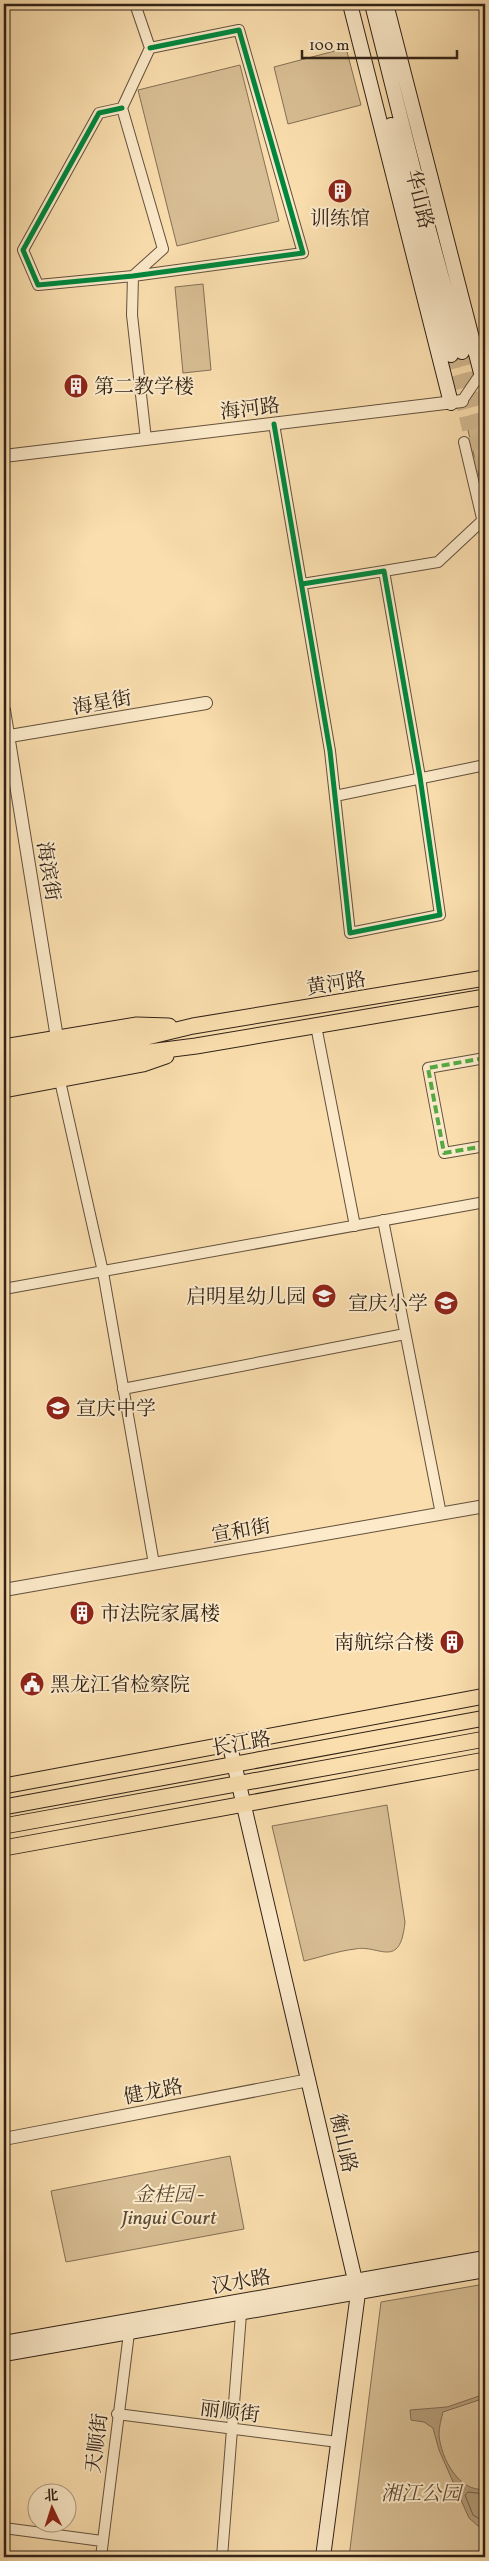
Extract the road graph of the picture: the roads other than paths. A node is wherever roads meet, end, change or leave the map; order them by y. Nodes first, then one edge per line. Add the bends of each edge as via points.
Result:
1 (134, 4) edge
2 (350, 4) edge
3 (359, 4) edge
4 (372, 4) edge
5 (386, 4) edge
6 (150, 48) junction
7 (122, 108) junction
8 (133, 276) junction
9 (483, 372) edge
10 (457, 402) junction
11 (274, 424) junction
12 (146, 439) junction
13 (464, 442) dead end
14 (4, 456) edge
15 (482, 520) junction
16 (485, 531) edge
17 (384, 571) junction
18 (302, 584) junction
19 (206, 703) dead end
20 (4, 710) edge
21 (6, 737) edge
22 (485, 765) edge
23 (420, 777) junction
24 (335, 796) junction
25 (485, 978) edge
26 (485, 997) edge
27 (193, 1026) junction
28 (316, 1026) junction
29 (57, 1038) junction
30 (140, 1046) junction
31 (196, 1046) junction
32 (4, 1047) edge
33 (485, 1058) edge
34 (4, 1062) edge
35 (4, 1076) edge
36 (60, 1081) junction
37 (4, 1090) edge
38 (485, 1146) edge
39 (485, 1202) edge
40 (383, 1220) junction
41 (355, 1226) junction
42 (103, 1272) junction
43 (4, 1289) edge
44 (405, 1334) junction
45 (124, 1388) junction
46 (485, 1506) edge
47 (442, 1514) junction
48 (154, 1564) junction
49 (4, 1590) edge
50 (485, 1696) edge
51 (485, 1718) edge
52 (485, 1739) edge
53 (229, 1742) junction
54 (485, 1760) edge
55 (234, 1765) junction
56 (238, 1784) junction
57 (4, 1786) edge
58 (243, 1803) junction
59 (4, 1807) edge
60 (4, 1826) edge
61 (4, 1848) edge
62 (309, 2080) junction
63 (4, 2139) edge
64 (485, 2258) edge
65 (485, 2270) edge
66 (357, 2287) junction
67 (241, 2314) junction
68 (128, 2332) junction
69 (4, 2343) edge
70 (4, 2354) edge
71 (117, 2414) junction
72 (231, 2428) junction
73 (338, 2442) junction
74 (4, 2528) edge
75 (102, 2541) junction
76 (100, 2557) edge
77 (222, 2557) edge
78 (323, 2557) edge

1 - 6 street
2 - 10 main road, 华山路
3 - 4 main road, 华山路 via 457,353
5 - 9 main road
6 - 7 street
6 - 8 street via 239,30 303,253
7 - 8 street via 163,249
7 - 8 street via 99,113 23,250 38,285
8 - 12 street via 132,315
9 - 10 street
10 - 11 street, 海河路
11 - 12 street, 海河路
11 - 18 street
12 - 14 street, 海河路
13 - 15 street
15 - 16 street
15 - 17 street via 438,562
17 - 18 street
17 - 23 street
18 - 24 street
19 - 21 street, 海星街
20 - 21 street, 海滨街
21 - 29 street, 海滨街
22 - 23 street
23 - 24 street
23 - 24 street via 440,915 350,933
25 - 27 main road, 黄河路
26 - 28 main road, 黄河路
27 - 29 main road, 黄河路 via 137,1025
27 - 30 main road, 黄河路
28 - 31 main road, 黄河路
28 - 41 street
29 - 32 main road, 黄河路
30 - 31 main road, 黄河路
30 - 34 highway
30 - 35 highway
31 - 36 main road, 黄河路 via 144,1064
33 - 38 street via 428,1068 444,1153
36 - 37 main road, 黄河路
36 - 42 street
39 - 40 street
40 - 41 street
40 - 44 street
41 - 42 street
42 - 43 street
42 - 45 street
44 - 45 street
44 - 47 street
45 - 48 street
46 - 47 street, 宣和街
47 - 48 street, 宣和街
48 - 49 street, 宣和街
50 - 53 main road
51 - 55 main road, 长江路
52 - 56 main road, 长江路
53 - 55 main road, 衡山路
53 - 57 main road
54 - 58 main road
55 - 56 main road, 衡山路
55 - 59 main road, 长江路
56 - 58 main road, 衡山路
56 - 60 main road, 长江路
58 - 61 main road
58 - 62 main road, 衡山路
62 - 63 street, 健龙路
62 - 66 main road, 衡山路
64 - 66 main road, 汉水路
65 - 66 main road, 汉水路
66 - 67 main road, 汉水路
66 - 69 main road, 汉水路
66 - 73 main road, 衡山路
67 - 68 main road, 汉水路
67 - 72 street
68 - 70 main road, 汉水路
68 - 71 street, 天顺街
71 - 72 street, 丽顺街
71 - 75 street, 天顺街
72 - 73 street, 丽顺街
72 - 77 street
73 - 78 main road, 衡山路
74 - 75 street
75 - 76 street, 天顺街

